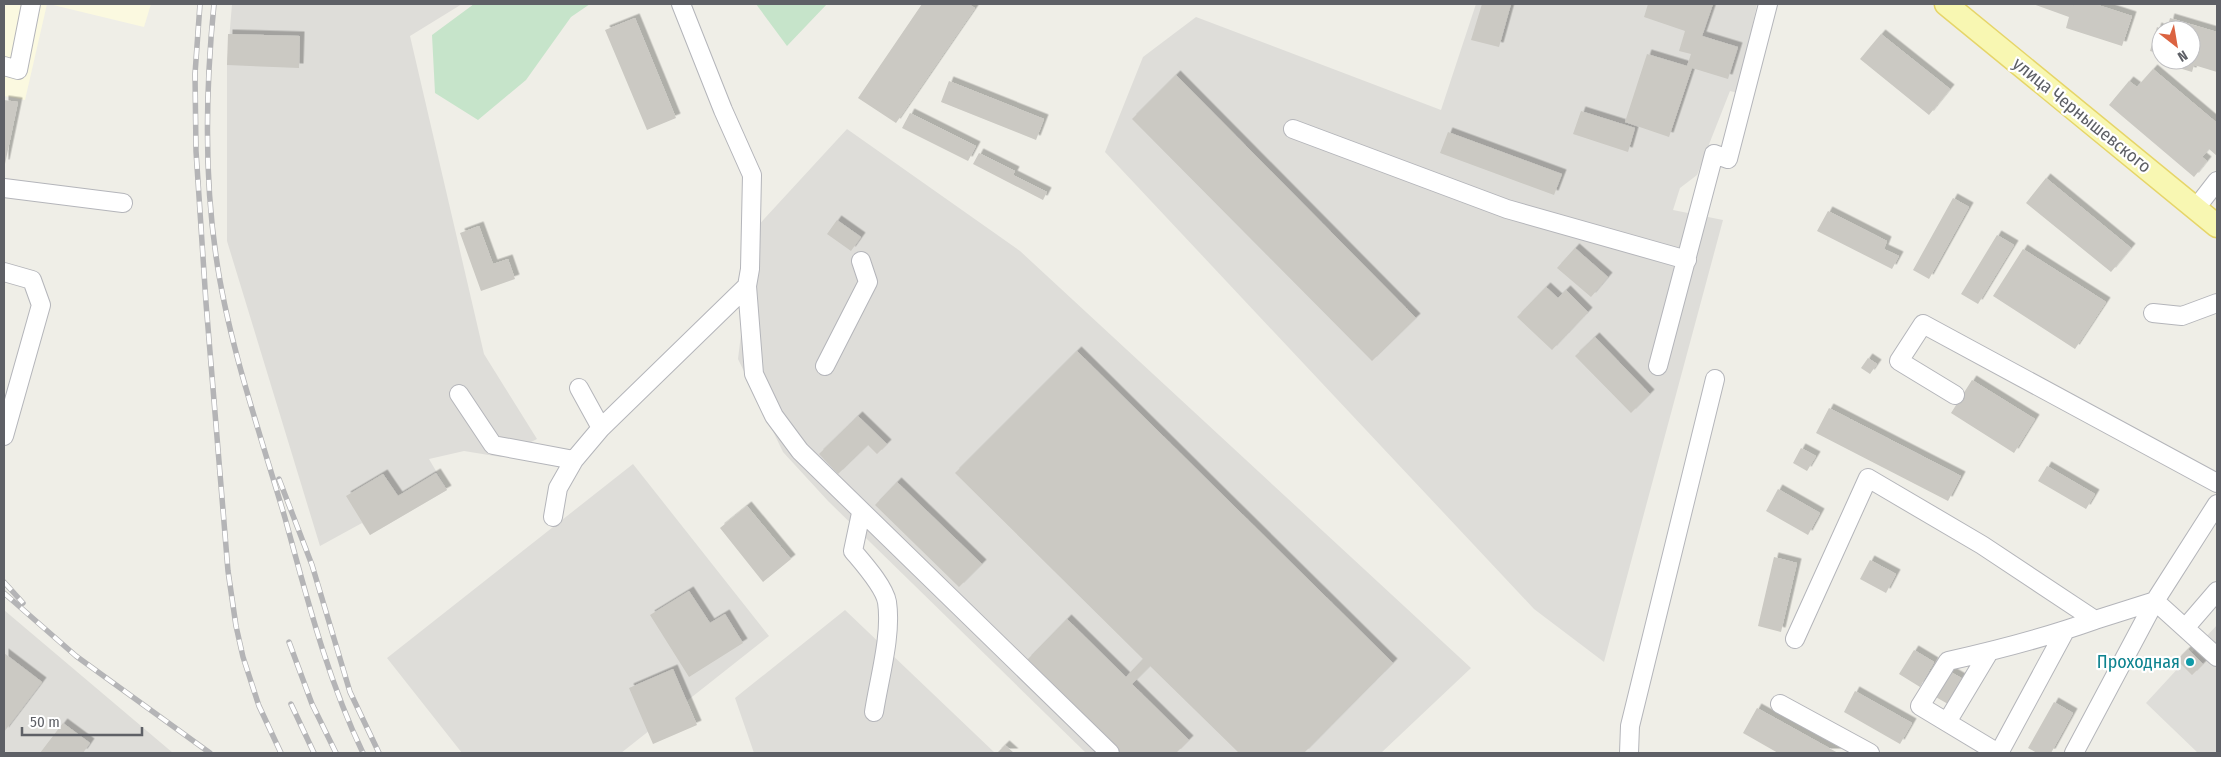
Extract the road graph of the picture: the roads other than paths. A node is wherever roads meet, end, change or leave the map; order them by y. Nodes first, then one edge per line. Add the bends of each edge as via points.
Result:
1 (30, 4) edge
2 (681, 4) edge
3 (1768, 4) edge
4 (1946, 4) edge
5 (4, 66) edge
6 (1293, 129) dead end
7 (2217, 181) edge
8 (4, 188) edge
9 (123, 203) dead end
10 (2196, 208) junction
11 (2217, 226) edge
12 (1687, 260) junction
13 (861, 261) dead end
14 (4, 272) edge
15 (747, 286) junction
16 (2217, 303) edge
17 (2153, 313) dead end
18 (825, 366) dead end
19 (1658, 366) dead end
20 (1715, 380) dead end
21 (579, 388) dead end
22 (459, 394) dead end
23 (1955, 395) dead end
24 (601, 428) junction
25 (4, 436) edge
26 (574, 460) junction
27 (2217, 483) edge
28 (2216, 509) edge
29 (861, 513) junction
30 (553, 517) dead end
31 (2217, 591) edge
32 (2155, 601) junction
33 (2095, 620) junction
34 (2186, 627) junction
35 (2065, 631) junction
36 (1795, 639) dead end
37 (1989, 652) junction
38 (2217, 657) edge
39 (1780, 704) dead end
40 (874, 712) dead end
41 (1947, 722) junction
42 (1110, 753) edge
43 (1629, 753) edge
44 (1870, 753) edge
45 (1999, 753) edge
46 (2074, 753) edge

1 - 5 street via 18,70
2 - 15 street via 752,175
3 - 12 street via 1728,159 1714,154
4 - 10 main road, улица Чернышевского
6 - 12 street via 1507,209
7 - 10 street
8 - 9 street
10 - 11 main road, улица Чернышевского
12 - 19 street
13 - 18 street via 868,282
14 - 25 street via 32,280 41,304
15 - 24 street
15 - 29 street via 754,374 774,416 800,451
16 - 17 street via 2182,316
20 - 43 street via 1630,726
21 - 24 street
22 - 26 street via 493,445
23 - 27 street via 1899,361 1923,324
24 - 26 street
26 - 30 street via 558,488
28 - 32 street
29 - 40 street via 853,551 887,600 887,636
29 - 42 street
31 - 34 street
32 - 33 street
32 - 34 street
32 - 46 street
33 - 35 street
33 - 36 street via 1982,545 1868,478
34 - 38 street
35 - 37 street
35 - 45 street
37 - 41 street
37 - 41 street via 1948,661 1920,706
39 - 44 street
41 - 45 street

